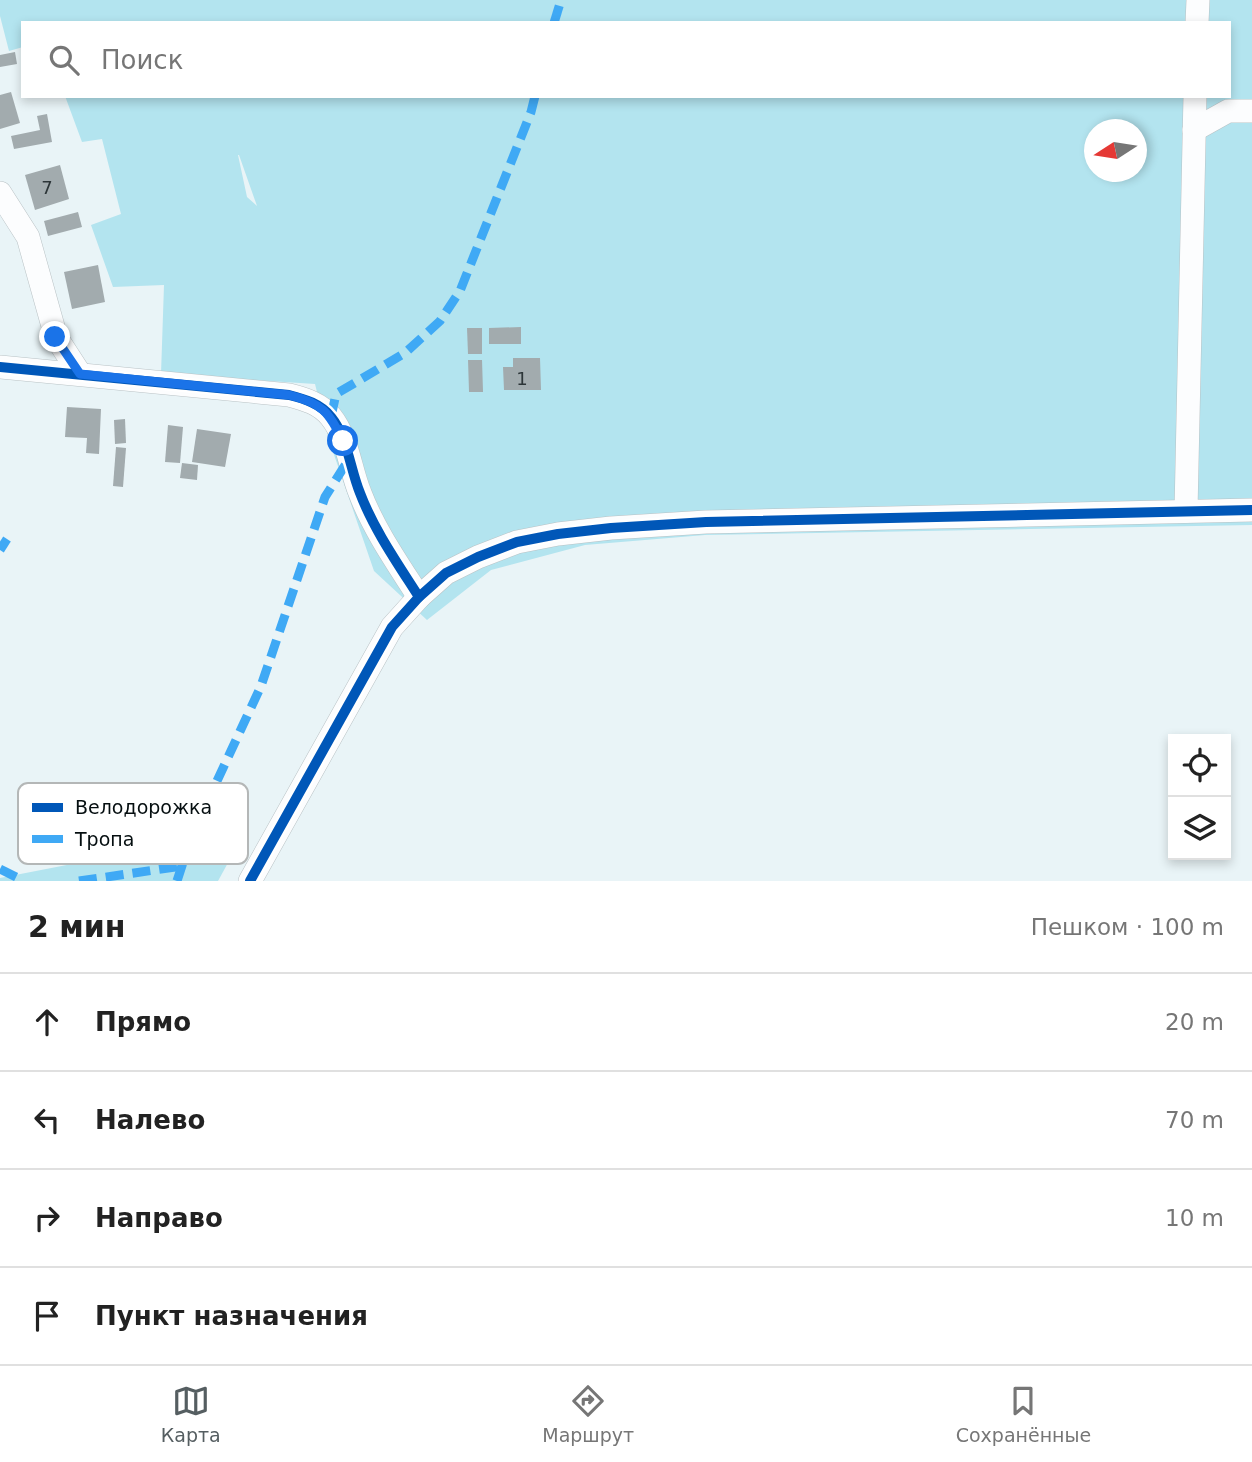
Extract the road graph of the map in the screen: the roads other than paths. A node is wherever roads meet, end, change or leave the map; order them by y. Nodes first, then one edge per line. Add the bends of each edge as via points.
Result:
1 (1198, 0) edge
2 (1197, 21) edge
3 (1195, 98) edge
4 (1252, 111) edge
5 (1194, 130) junction
6 (0, 193) edge
7 (0, 367) edge
8 (80, 374) junction
9 (1252, 510) edge
10 (1186, 511) junction
11 (419, 597) junction
12 (250, 881) edge

1 - 2 street
3 - 5 street
4 - 5 street via 1228,111
5 - 10 street
6 - 8 street via 27,237 55,337
7 - 8 street
8 - 11 street via 311,400 331,417 380,535
9 - 10 street
10 - 11 street via 611,528 517,542 446,573
11 - 12 street via 392,627

